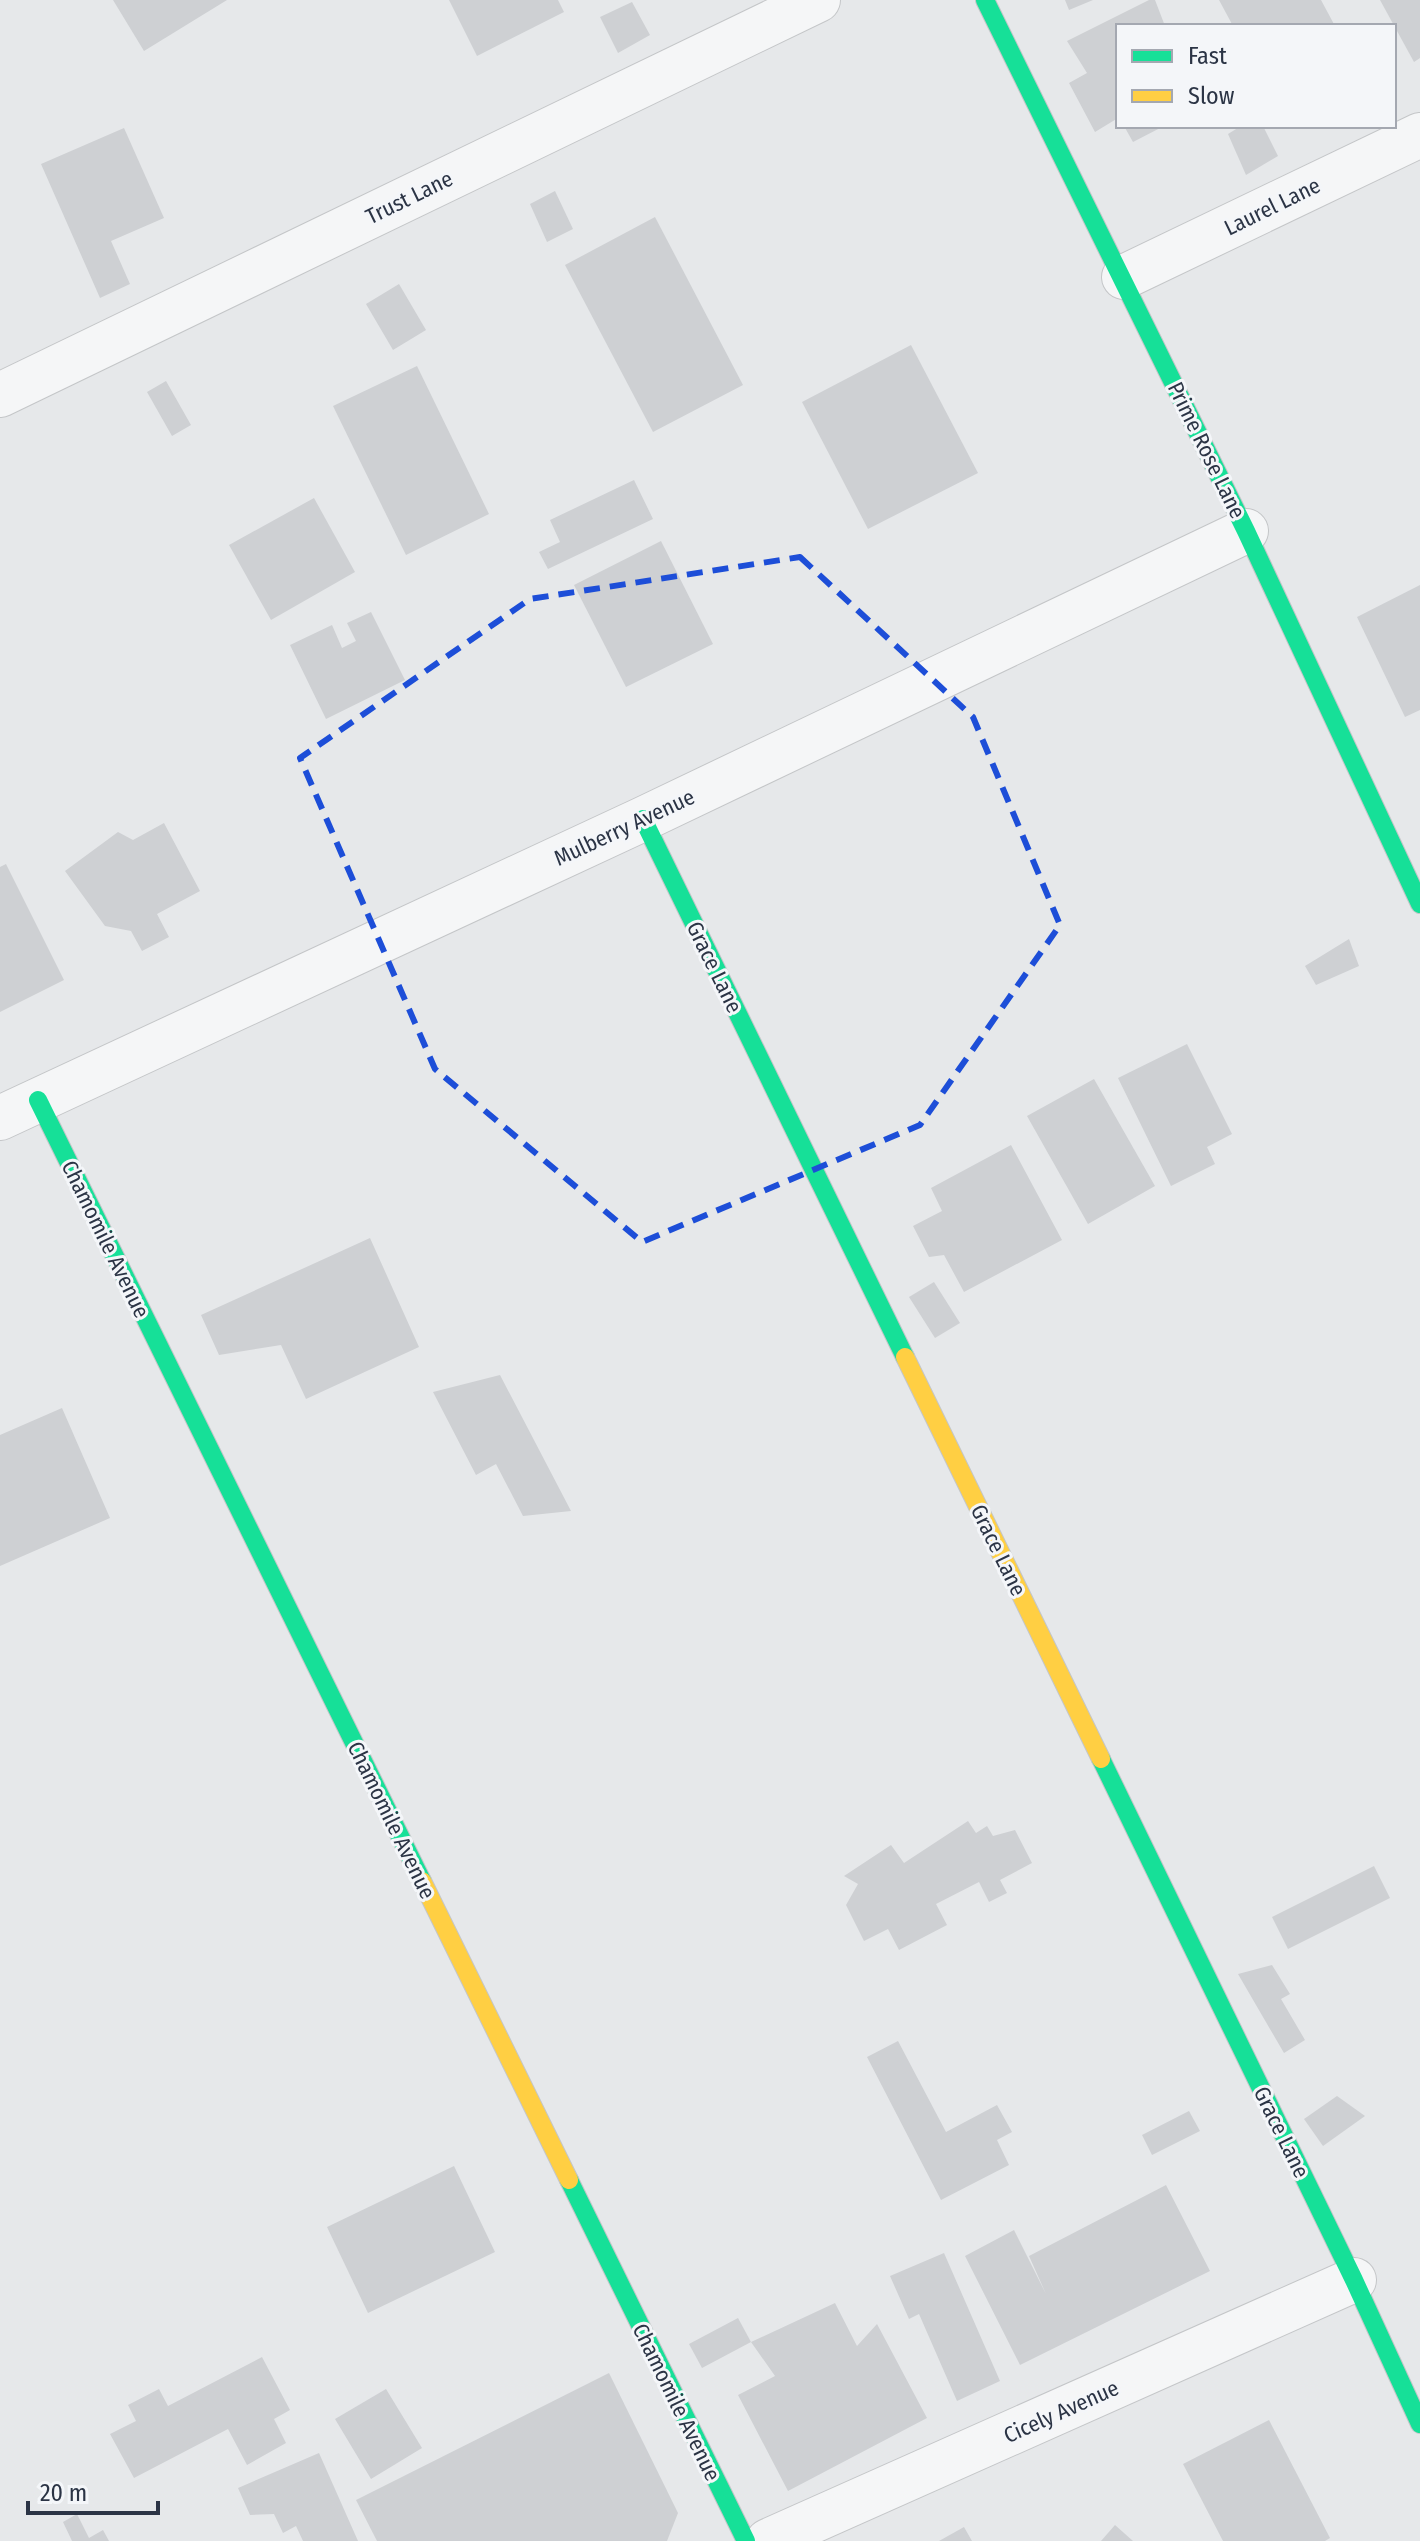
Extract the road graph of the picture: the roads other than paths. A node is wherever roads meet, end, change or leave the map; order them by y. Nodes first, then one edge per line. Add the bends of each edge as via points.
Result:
1 (818, 0) edge
2 (985, 0) edge
3 (1420, 135) edge
4 (1124, 277) junction
5 (0, 395) edge
6 (1246, 531) junction
7 (643, 819) junction
8 (1414, 877) edge
9 (19, 1109) edge
10 (1354, 2280) junction
11 (1420, 2424) edge
12 (746, 2541) edge
13 (768, 2541) edge

1 - 5 street, Trust Lane
2 - 4 street, Prime Rose Lane
3 - 4 street, Laurel Lane
4 - 6 street, Prime Rose Lane
6 - 7 street, Mulberry Avenue
6 - 8 street, Prime Rose Lane
7 - 9 street, Mulberry Avenue
7 - 10 street, Grace Lane
9 - 12 street, Chamomile Avenue
10 - 11 street, Grace Lane
10 - 13 street, Cicely Avenue

